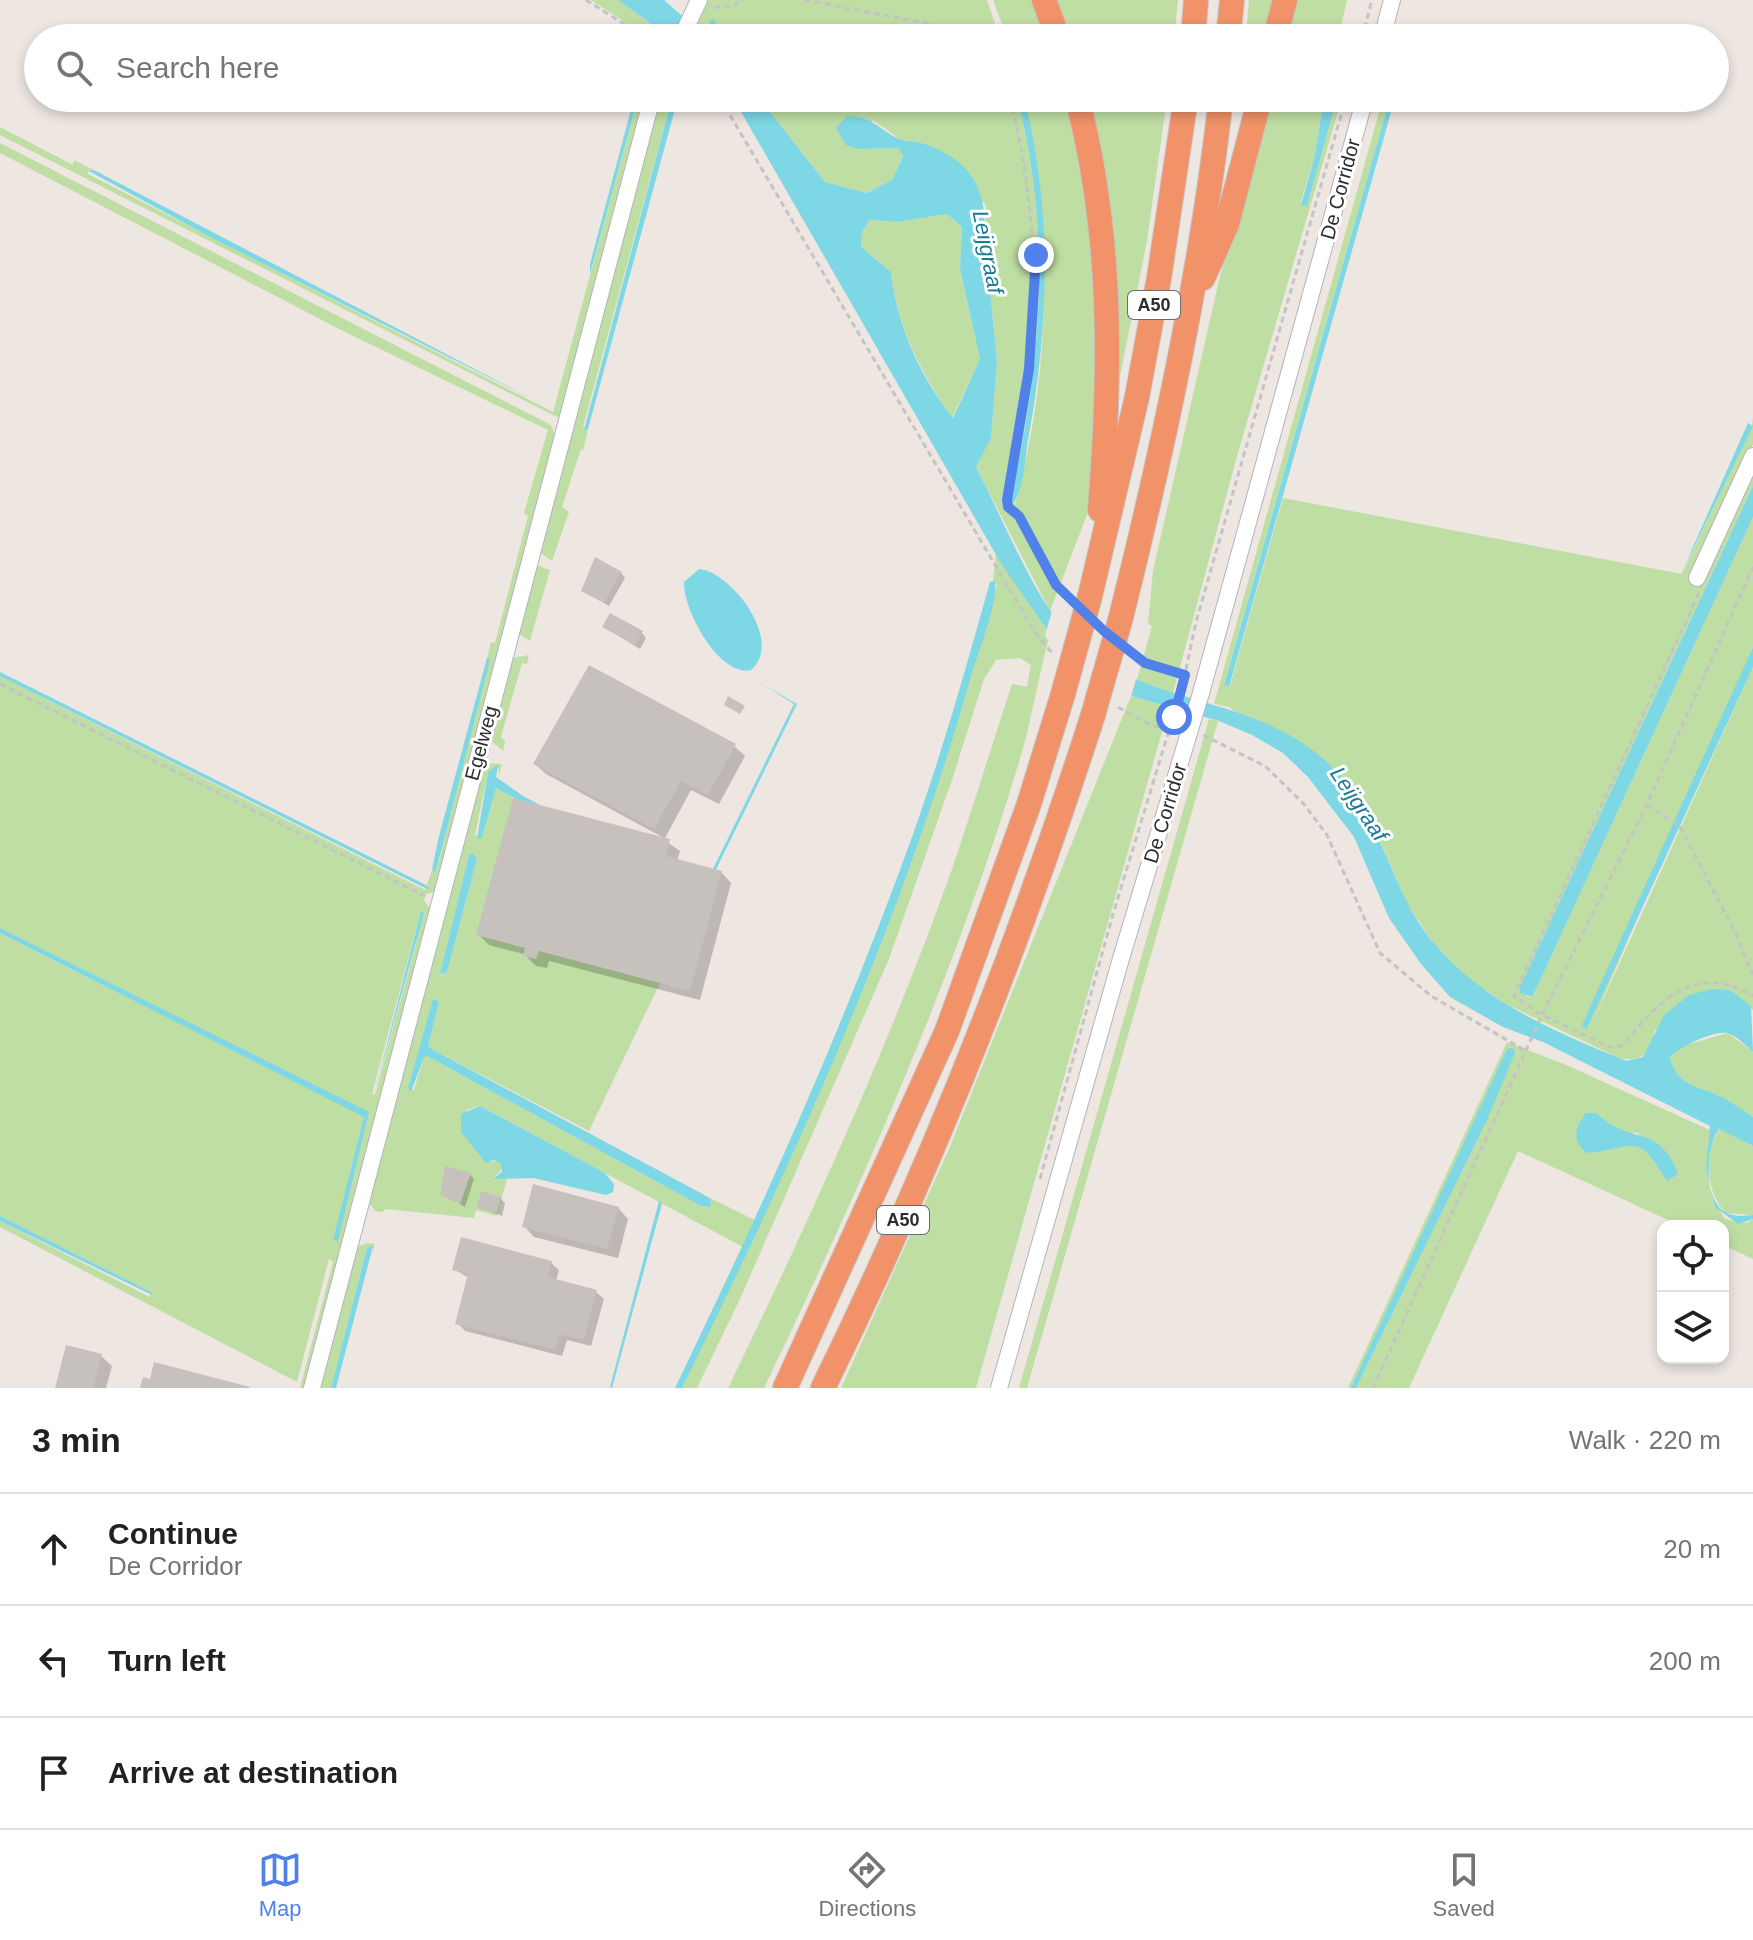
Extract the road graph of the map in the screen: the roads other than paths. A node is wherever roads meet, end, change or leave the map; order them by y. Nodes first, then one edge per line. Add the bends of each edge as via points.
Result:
1 (1044, 0) edge
2 (1196, 0) edge
3 (1232, 0) edge
4 (1285, 0) edge
5 (1392, 0) edge
6 (697, 5) edge
7 (688, 24) edge
8 (1053, 24) edge
9 (1194, 24) edge
10 (1229, 24) edge
11 (1279, 24) edge
12 (1386, 24) edge
13 (648, 112) edge
14 (1080, 112) edge
15 (1184, 112) edge
16 (1219, 112) edge
17 (1256, 112) edge
18 (1361, 112) edge
19 (1188, 313) junction
20 (1753, 456) edge
21 (1697, 578) road end
22 (1087, 592) junction
23 (312, 1388) edge
24 (785, 1388) edge
25 (823, 1388) edge
26 (999, 1388) edge

1 - 8 highway
2 - 9 highway
3 - 10 highway
4 - 11 highway
5 - 12 street
6 - 7 street
13 - 23 street, Egelweg
14 - 22 highway, A50 via 1102,219 1109,320 1109,386
15 - 22 highway, A50 via 1140,383
16 - 19 highway, A50
17 - 19 highway, A50 via 1227,224
18 - 26 street, De Corridor via 1201,693
19 - 25 highway, A50, bridge via 1120,621 1040,879 887,1257
20 - 21 street
22 - 24 highway, A50, bridge via 1063,694 1024,818 947,1031

